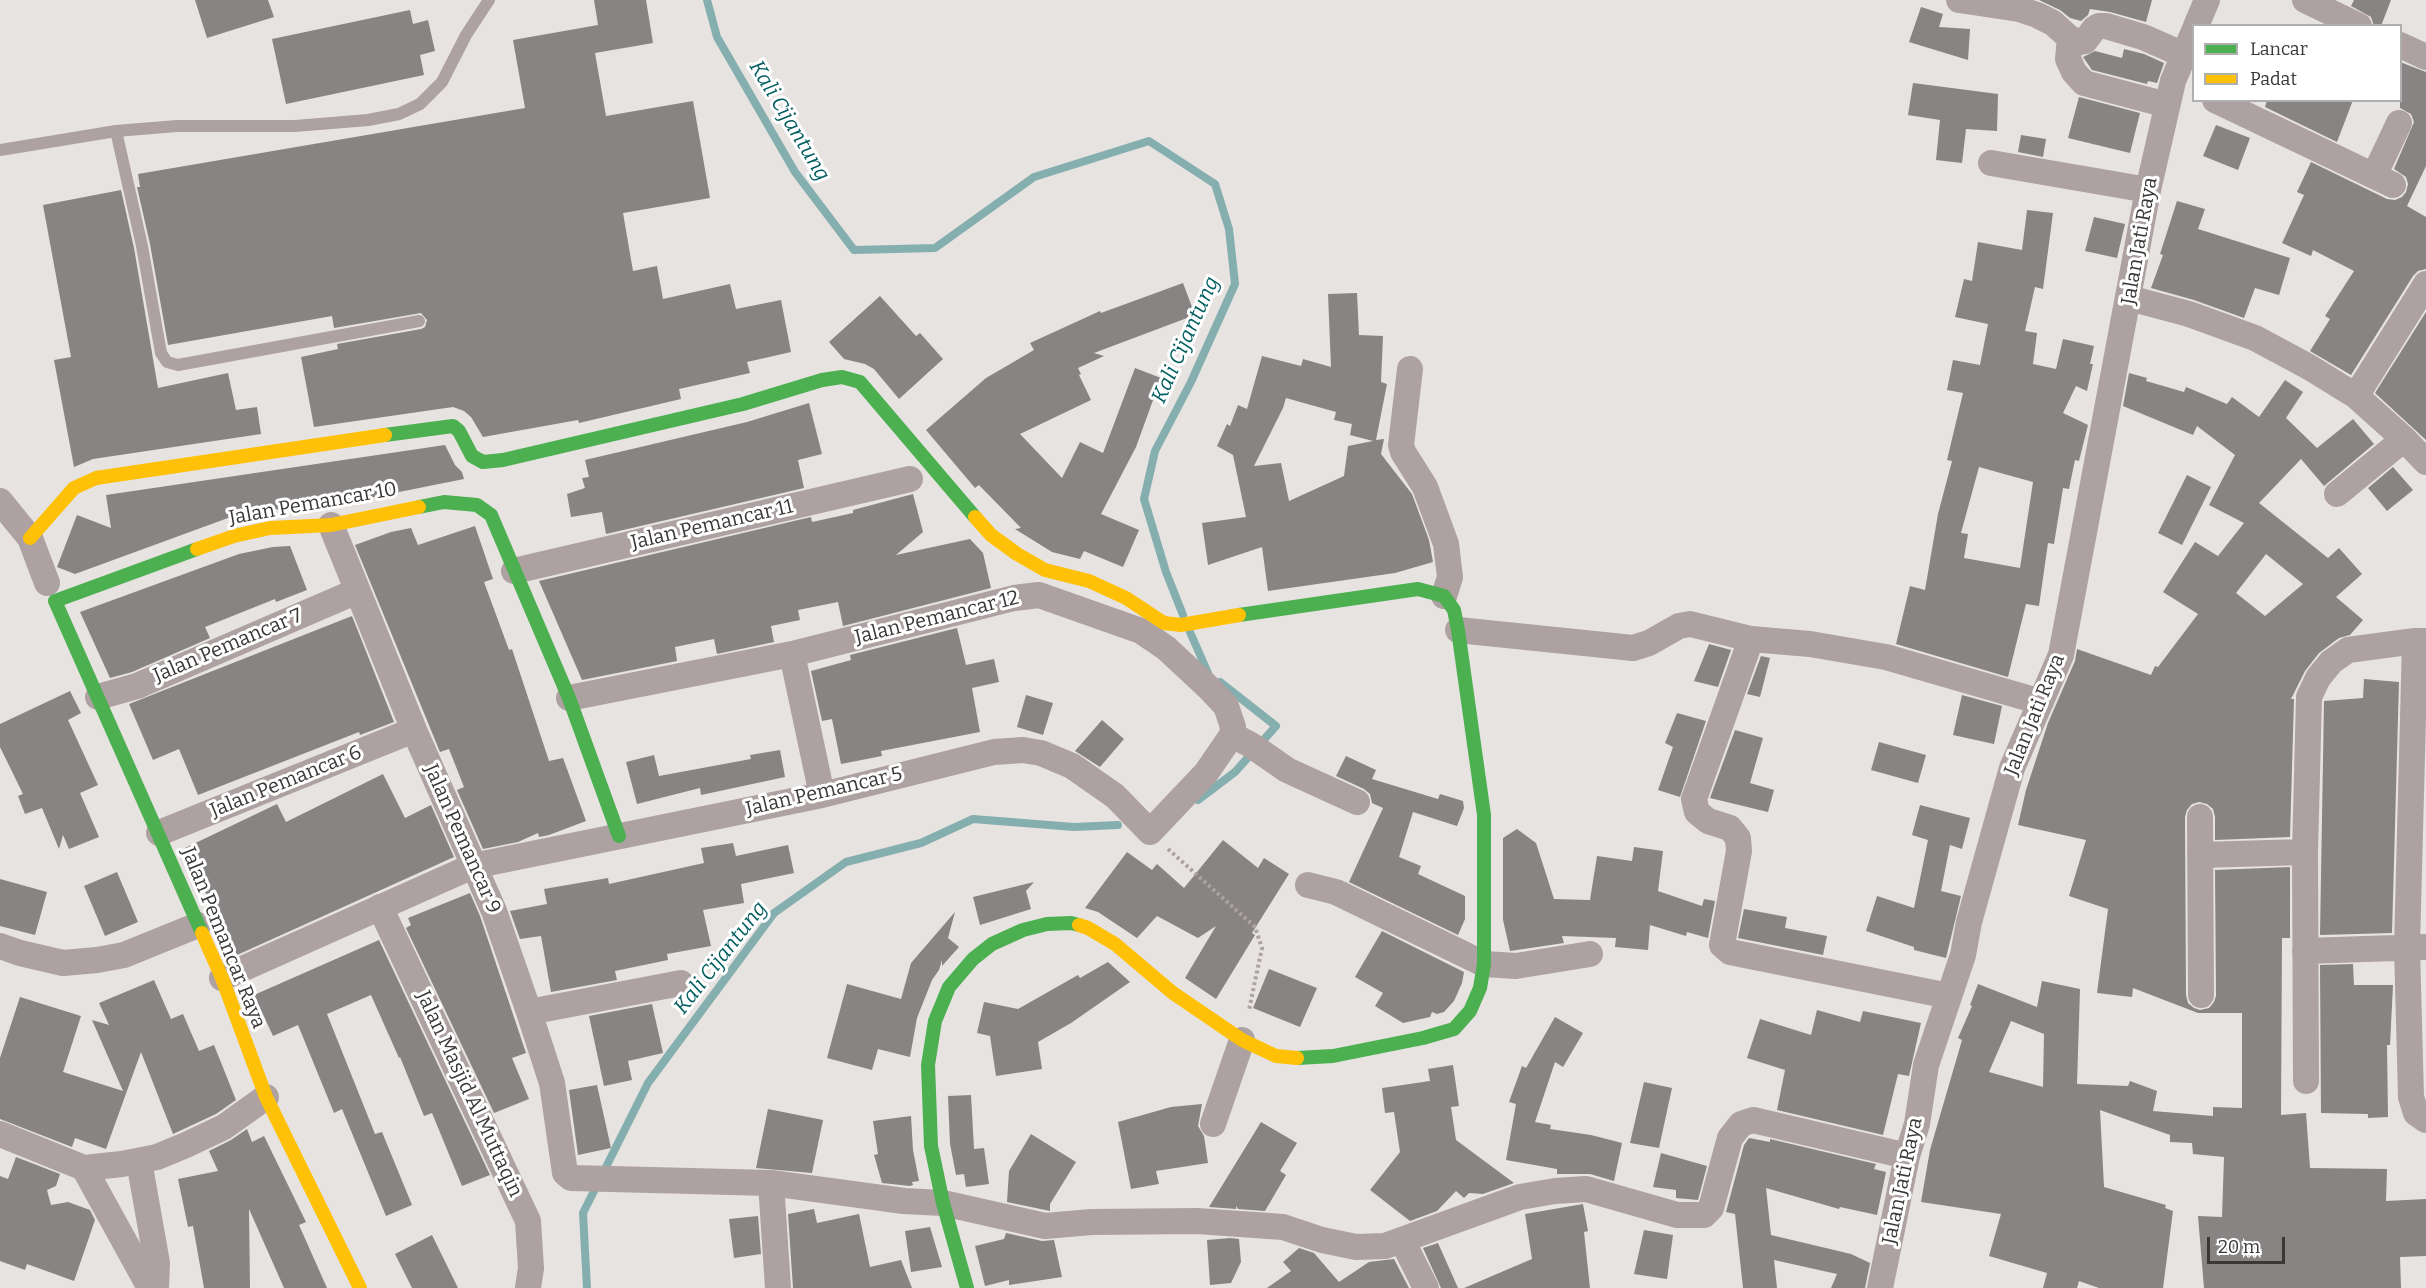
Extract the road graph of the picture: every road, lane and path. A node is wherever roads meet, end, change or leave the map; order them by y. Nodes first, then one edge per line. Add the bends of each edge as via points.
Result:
1 (489, 0) edge
2 (1959, 0) edge
3 (2208, 0) edge
4 (2305, 0) edge
5 (2197, 24) edge
6 (2355, 24) edge
7 (2192, 34) edge
8 (2070, 38) junction
9 (2402, 46) edge
10 (2184, 55) junction
11 (2426, 57) edge
12 (2178, 92) edge
13 (2219, 102) edge
14 (2399, 123) dead end
15 (116, 131) junction
16 (0, 150) edge
17 (1991, 163) dead end
18 (2148, 190) junction
19 (2426, 284) edge
20 (2129, 298) junction
21 (419, 321) dead end
22 (1410, 369) dead end
23 (2356, 396) junction
24 (2404, 439) junction
25 (2426, 462) edge
26 (910, 479) dead end
27 (2337, 494) dead end
28 (0, 501) edge
29 (331, 525) junction
30 (30, 538) junction
31 (514, 572) junction
32 (1042, 582) junction
33 (357, 591) junction
34 (51, 592) junction
35 (1443, 596) junction
36 (1458, 630) junction
37 (1751, 639) junction
38 (2420, 641) edge
39 (792, 654) junction
40 (98, 697) junction
41 (569, 698) junction
42 (2041, 702) junction
43 (414, 730) junction
44 (1242, 740) junction
45 (822, 795) junction
46 (1357, 802) dead end
47 (2199, 817) dead end
48 (1150, 832) junction
49 (159, 833) junction
50 (619, 836) junction
51 (2305, 852) junction
52 (2200, 855) junction
53 (473, 866) junction
54 (1308, 885) dead end
55 (380, 907) junction
56 (198, 925) junction
57 (0, 946) edge
58 (2416, 947) edge
59 (2305, 951) junction
60 (1590, 954) dead end
61 (1484, 964) junction
62 (222, 978) junction
63 (681, 982) dead end
64 (2200, 995) dead end
65 (1949, 996) junction
66 (529, 1012) junction
67 (1242, 1040) junction
68 (2306, 1081) dead end
69 (266, 1097) junction
70 (2426, 1120) edge
71 (1214, 1124) dead end
72 (0, 1134) edge
73 (1907, 1156) junction
74 (139, 1161) junction
75 (84, 1168) junction
76 (771, 1183) junction
77 (943, 1203) junction
78 (1402, 1240) junction
79 (150, 1288) edge
80 (156, 1288) edge
81 (360, 1288) edge
82 (528, 1288) edge
83 (778, 1288) edge
84 (968, 1288) edge
85 (1426, 1288) edge
86 (1880, 1288) edge

1 - 15 lane via 442,82 420,104 399,114 295,126 177,126
2 - 8 street via 2028,12 2053,23
3 - 5 street
4 - 6 street
7 - 10 street, Jalan Jati Raya
8 - 10 street via 2080,43 2100,26 2106,26
8 - 12 street via 2068,59 2084,83
9 - 11 street
10 - 12 street, Jalan Jati Raya
12 - 18 street, Jalan Jati Raya
13 - 14 street via 2383,181
15 - 16 lane
15 - 21 lane via 161,353 167,362 178,365
17 - 18 street
18 - 20 street, Jalan Jati Raya
19 - 23 street
20 - 23 street via 2255,338
20 - 42 street, Jalan Jati Raya via 2061,655
22 - 35 street via 1401,445 1425,487 1446,544 1450,577
23 - 24 street
24 - 25 street
24 - 27 street
26 - 31 street, Jalan Pemancar 11
28 - 30 street
29 - 31 street, Jalan Pemancar 10 via 444,502 477,505 490,515
29 - 33 street, Jalan Pemancar 9
29 - 34 street, Jalan Pemancar 10 via 270,528 234,536
30 - 32 street via 74,488 96,478 445,426 459,431 471,456 483,462 503,460 842,377 860,382 991,535 1017,554
30 - 34 street
31 - 41 street, Jalan Pemancar 10
32 - 35 street via 1089,581 1126,598 1164,623 1181,626 1288,606 1418,589
32 - 39 street, Jalan Pemancar 12 via 1014,598
32 - 44 street, Jalan Pemancar 12 via 1078,607 1142,632 1166,648 1226,706
33 - 40 street, Jalan Pemancar 7 via 137,686
33 - 43 street, Jalan Pemancar 9
34 - 40 street, Jalan Pemancar Raya
35 - 36 street via 1454,609
36 - 37 street via 1633,648 1690,624
36 - 61 street via 1484,815
37 - 42 street via 1886,657
37 - 65 street via 1694,799 1696,812 1708,821 1730,828 1738,838 1722,945 1730,952
38 - 51 street via 2348,650 2318,678 2309,697
38 - 58 street
39 - 41 street, Jalan Pemancar 12
39 - 45 street
40 - 49 street, Jalan Pemancar Raya
41 - 50 street, Jalan Pemancar 10
42 - 65 street, Jalan Jati Raya via 2012,768
43 - 49 street, Jalan Pemancar 6
43 - 53 street, Jalan Pemancar 9
44 - 46 street via 1287,770
44 - 48 street
45 - 48 street, Jalan Pemancar 5 via 994,752 1023,750 1072,766 1115,796
45 - 50 street, Jalan Pemancar 5
47 - 52 street
48 - 67 path via 1255,927 1262,948
49 - 56 street, Jalan Pemancar Raya
50 - 53 street, Jalan Pemancar 5
51 - 52 street
51 - 59 street
52 - 64 street
53 - 55 street, Jalan Pemancar 5
53 - 66 street, Jalan Pemancar 9 via 494,911
54 - 61 street via 1336,892
55 - 62 street, Jalan Pemancar 5
55 - 82 street, Jalan Masjid Al Muttaqin via 528,1221
56 - 57 street via 124,955 97,960 63,963
56 - 62 street, Jalan Pemancar Raya
58 - 59 street
58 - 70 street via 2411,1096 2416,1113
59 - 68 street
60 - 61 street via 1516,966
61 - 67 street via 1480,988 1470,1011 1454,1029 1395,1044 1301,1059 1276,1056
62 - 69 street, Jalan Pemancar Raya
63 - 66 street
65 - 73 street, Jalan Jati Raya via 1926,1065 1917,1124
66 - 76 street, Jalan Pemancar 9 via 552,1083 565,1173 571,1178
67 - 71 street
67 - 77 street via 1088,928 1071,923 1047,924 992,944 949,987 935,1020 928,1065 928,1101 931,1146
69 - 74 street via 224,1127
69 - 81 street, Jalan Pemancar Raya
72 - 75 street
73 - 78 street via 1753,1120 1741,1124 1731,1138 1711,1208 1704,1215 1677,1215 1586,1189 1555,1191 1520,1197
73 - 86 street, Jalan Jati Raya
74 - 75 street
74 - 80 street via 157,1263
75 - 79 street
76 - 77 street
76 - 83 street
77 - 78 street via 1045,1226 1197,1221 1283,1227 1356,1246 1385,1246
77 - 84 street
78 - 85 street

